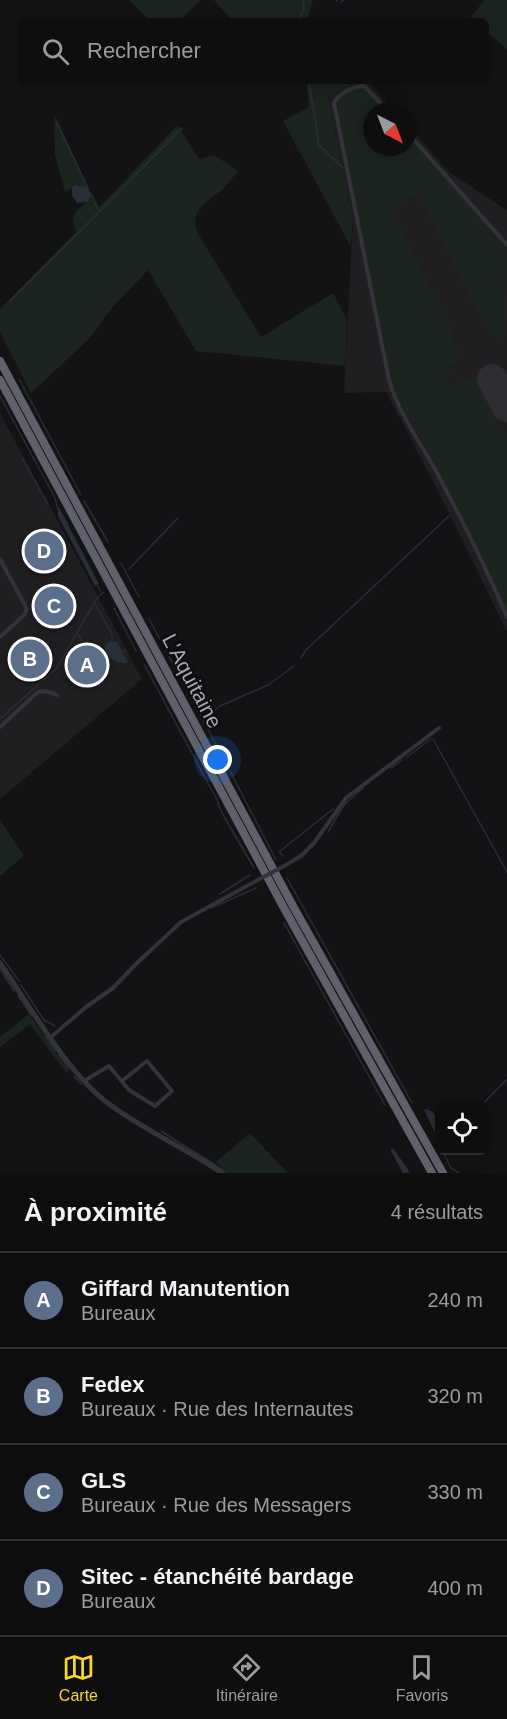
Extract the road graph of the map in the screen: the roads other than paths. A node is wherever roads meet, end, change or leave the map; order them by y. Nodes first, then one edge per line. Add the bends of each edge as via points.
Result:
1 (379, 102) edge
2 (417, 143) edge
3 (507, 245) edge
4 (0, 361) edge
5 (0, 380) edge
6 (0, 559) edge
7 (507, 617) edge
8 (0, 637) edge
9 (57, 695) dead end
10 (0, 728) edge
11 (439, 728) dead end
12 (0, 963) edge
13 (51, 1037) junction
14 (84, 1081) junction
15 (122, 1081) junction
16 (222, 1173) edge
17 (432, 1173) edge
18 (442, 1173) edge

1 - 7 street via 364,86 341,95 334,103 389,380 395,399 438,476
2 - 3 street
4 - 18 highway, L'Aquitaine via 304,927
5 - 17 highway, L'Aquitaine
6 - 8 street via 27,609
9 - 10 street via 38,692
11 - 13 street, bridge via 346,798 300,856 182,922 113,988
12 - 13 street
13 - 14 street
14 - 15 street via 109,1066
14 - 16 street via 118,1111
15 - 15 street via 155,1106 172,1091 147,1061

